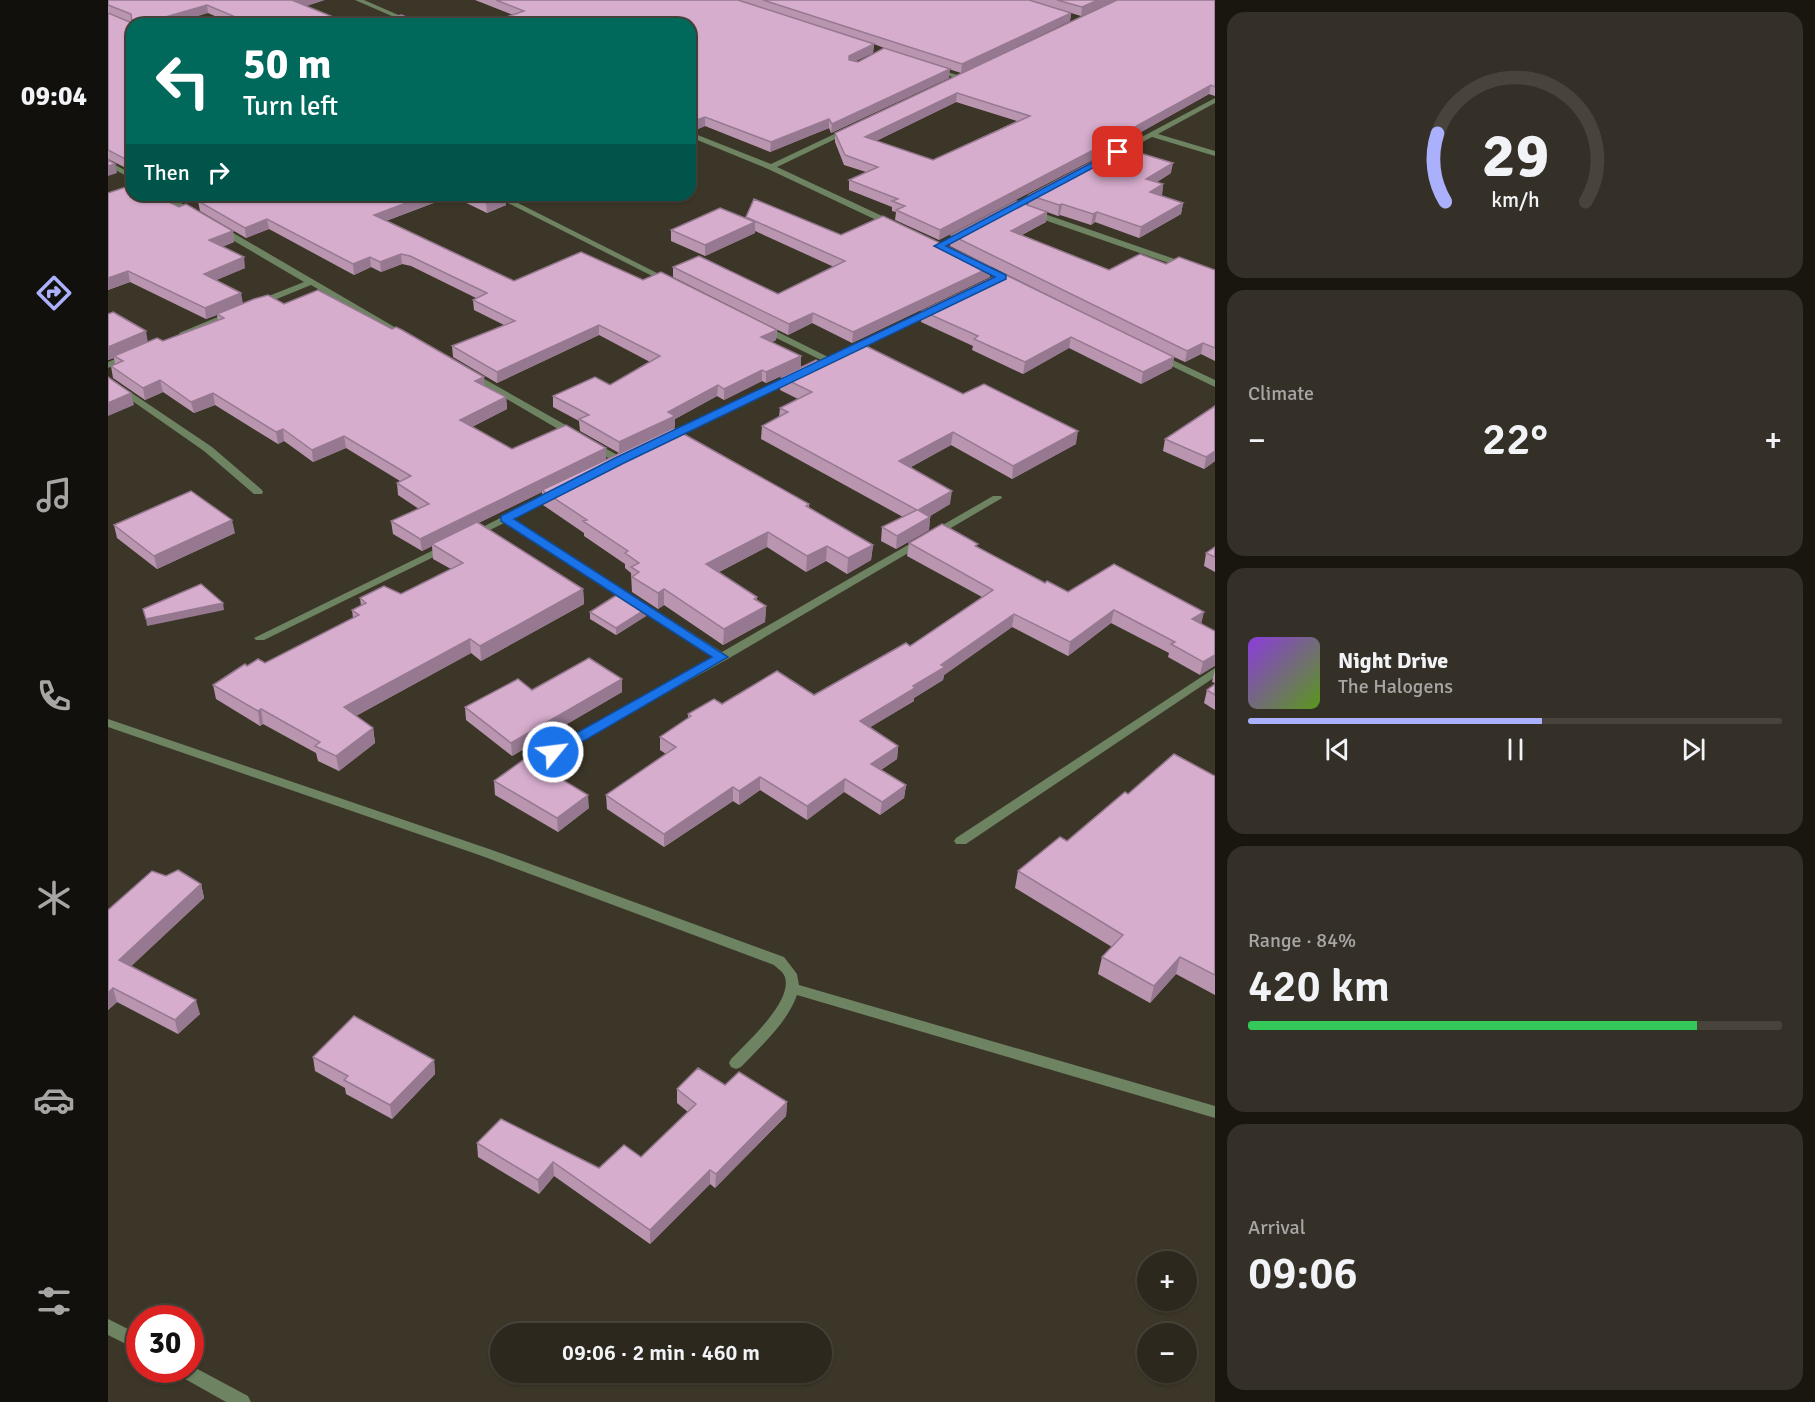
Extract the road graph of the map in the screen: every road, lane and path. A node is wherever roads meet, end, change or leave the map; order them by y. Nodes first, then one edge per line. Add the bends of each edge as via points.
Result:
1 (358, 0) edge
2 (402, 18) edge
3 (928, 67) edge
4 (971, 73) edge
5 (960, 77) junction
6 (952, 82) edge
7 (1215, 100) edge
8 (858, 127) edge
9 (1151, 134) junction
10 (696, 136) edge
11 (1215, 154) edge
12 (1097, 162) edge
13 (108, 163) edge
14 (771, 166) junction
15 (126, 174) edge
16 (1045, 190) edge
17 (172, 201) edge
18 (508, 201) edge
19 (1014, 206) junction
20 (996, 216) edge
21 (202, 218) edge
22 (212, 224) edge
23 (897, 226) edge
24 (976, 226) edge
25 (928, 241) edge
26 (939, 246) junction
27 (949, 251) edge
28 (1215, 276) edge
29 (311, 282) junction
30 (678, 286) edge
31 (951, 302) edge
32 (754, 323) edge
33 (172, 339) edge
34 (414, 341) edge
35 (140, 352) edge
36 (1151, 352) edge
37 (829, 361) junction
38 (108, 365) edge
39 (465, 371) edge
40 (108, 380) edge
41 (1215, 384) edge
42 (651, 445) edge
43 (630, 455) edge
44 (620, 460) junction
45 (609, 465) edge
46 (567, 487) edge
47 (258, 492) dead end
48 (998, 498) dead end
49 (505, 519) junction
50 (260, 638) dead end
51 (722, 657) junction
52 (1215, 672) edge
53 (108, 723) edge
54 (553, 752) dead end
55 (961, 841) dead end
56 (792, 988) junction
57 (736, 1062) dead end
58 (1215, 1112) edge
59 (108, 1326) edge
60 (126, 1336) edge
61 (204, 1381) edge
62 (242, 1402) edge

1 - 2 street
3 - 5 street
4 - 5 street
5 - 6 street
7 - 9 street
8 - 14 street
9 - 11 street
9 - 12 street
10 - 14 street
13 - 15 street
14 - 23 street
16 - 19 street
17 - 21 street
18 - 30 street
19 - 20 street
19 - 28 street
22 - 29 street
24 - 26 street
25 - 26 street
26 - 27 street
29 - 33 street
29 - 34 street
31 - 37 street
32 - 37 street
35 - 38 street
36 - 41 street
37 - 42 street
39 - 44 street
40 - 47 street via 208,449
43 - 44 street
44 - 45 street
46 - 49 street
48 - 51 street
49 - 50 street
49 - 51 street
51 - 54 street
52 - 55 street
53 - 56 street via 487,853 779,961 790,972
56 - 57 street via 789,1001 776,1019
56 - 58 street
59 - 60 street
61 - 62 street

